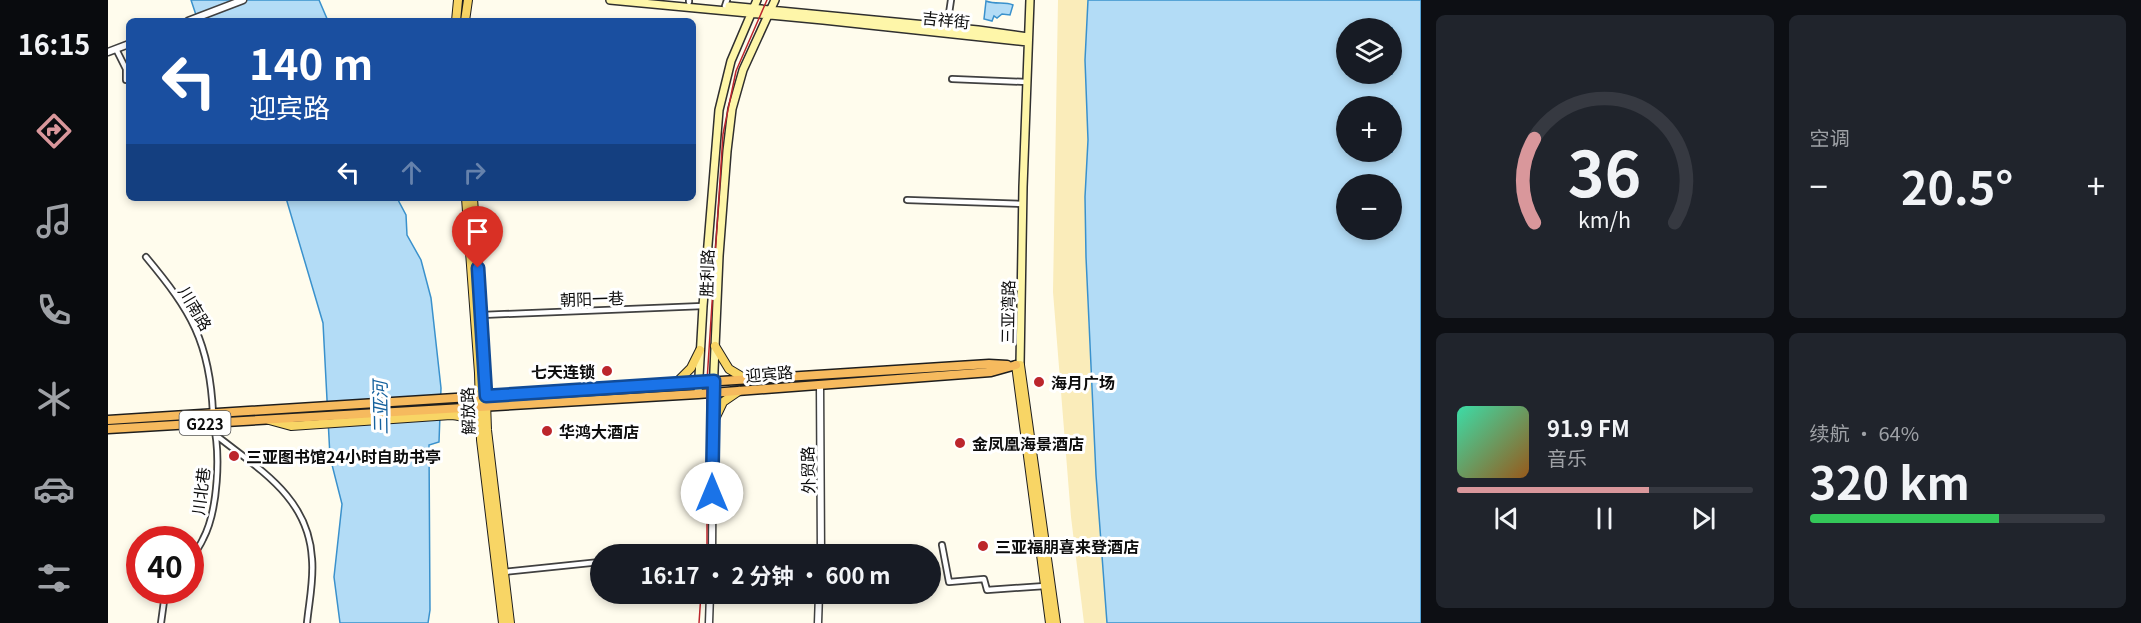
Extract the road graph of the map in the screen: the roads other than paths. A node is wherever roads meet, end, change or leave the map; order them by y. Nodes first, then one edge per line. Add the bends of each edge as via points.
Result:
1 (243, 0) edge
2 (458, 0) edge
3 (468, 0) edge
4 (610, 0) edge
5 (667, 0) edge
6 (757, 0) edge
7 (775, 0) edge
8 (951, 0) edge
9 (1030, 0) edge
10 (689, 1) edge
11 (726, 3) edge
12 (752, 10) junction
13 (769, 12) junction
14 (196, 18) edge
15 (456, 18) edge
16 (465, 18) edge
17 (947, 27) junction
18 (1028, 40) junction
19 (126, 45) edge
20 (116, 49) junction
21 (108, 52) edge
22 (126, 80) dead end
23 (952, 80) dead end
24 (1027, 82) junction
25 (907, 200) dead end
26 (466, 201) edge
27 (473, 201) edge
28 (1023, 204) junction
29 (146, 257) dead end
30 (703, 306) junction
31 (482, 315) junction
32 (716, 346) junction
33 (700, 350) junction
34 (1018, 365) junction
35 (744, 378) junction
36 (714, 381) junction
37 (699, 382) junction
38 (675, 384) junction
39 (820, 384) junction
40 (741, 390) junction
41 (713, 393) junction
42 (698, 394) junction
43 (483, 396) junction
44 (483, 407) junction
45 (451, 411) junction
46 (301, 417) junction
47 (213, 418) junction
48 (108, 420) edge
49 (713, 423) junction
50 (108, 429) edge
51 (481, 433) junction
52 (217, 436) junction
53 (204, 538) edge
54 (712, 544) edge
55 (821, 544) edge
56 (942, 545) dead end
57 (590, 563) edge
58 (503, 572) junction
59 (1045, 586) junction
60 (164, 604) edge
61 (710, 604) edge
62 (819, 604) edge
63 (161, 623) edge
64 (307, 623) edge
65 (503, 623) edge
66 (510, 623) edge
67 (709, 623) edge
68 (818, 623) edge
69 (1050, 623) edge
70 (1056, 623) edge

1 - 14 street
2 - 15 main road
3 - 16 main road
4 - 12 main road, 吉祥街
5 - 10 main road, 吉祥街
6 - 12 main road, 胜利路
7 - 13 main road, 胜利路
8 - 17 street
9 - 18 main road, 三亚湾路
10 - 11 main road, 吉祥街
11 - 12 main road, 吉祥街
12 - 13 main road, 吉祥街
12 - 30 main road, 胜利路 via 731,61 719,110
13 - 17 main road, 吉祥街
13 - 18 main road, 吉祥街
13 - 32 main road, 胜利路 via 743,70 732,109 719,256
17 - 18 main road, 吉祥街
18 - 24 main road, 三亚湾路
19 - 20 street
20 - 21 street
20 - 22 street via 126,69
23 - 24 street
24 - 28 main road, 三亚湾路
25 - 28 street
26 - 43 main road, 解放路
27 - 31 main road, 解放路
28 - 34 main road, 三亚湾路
29 - 47 street, 川南路 via 200,336 212,390
30 - 31 street, 朝阳一巷
30 - 33 main road, 胜利路
31 - 43 main road, 解放路
32 - 35 main road via 729,369
32 - 36 main road, 胜利路
33 - 37 main road, 胜利路
33 - 38 main road via 688,372
34 - 35 highway, 迎宾路 / G223
34 - 39 highway, 迎宾路 / G223 via 991,372
34 - 59 main road, 三亚湾路
34 - 70 main road, 三亚湾路
35 - 36 highway, 迎宾路 / G223
36 - 37 highway, 迎宾路 / G223
36 - 41 main road, 胜利路
37 - 38 highway, 迎宾路 / G223
37 - 42 main road, 胜利路
38 - 43 highway, 迎宾路 / G223
39 - 40 highway, 迎宾路 / G223
39 - 55 street, 外贸路
40 - 41 highway, 迎宾路 / G223
40 - 49 main road via 723,402
41 - 42 highway, 迎宾路 / G223
41 - 49 street, 胜利路
42 - 44 highway, 迎宾路 / G223
43 - 44 main road, 解放路
43 - 46 highway, 迎宾路 / G223
44 - 45 highway, 迎宾路 / G223
44 - 51 main road, 解放路
44 - 58 main road, 解放路
45 - 46 highway, G223
45 - 51 main road via 471,420
46 - 47 highway, G223
46 - 47 highway, G223
47 - 48 highway, G223
47 - 50 highway, G223
47 - 52 street, 川北巷
49 - 54 street, 胜利路
51 - 65 main road, 解放路
52 - 53 street, 川北巷 via 216,486
52 - 64 street via 277,484 303,518 313,560
56 - 59 street via 950,582 984,579 987,590
57 - 58 street
58 - 66 main road, 解放路
59 - 69 main road, 三亚湾路
60 - 63 street
61 - 67 street
62 - 68 street

